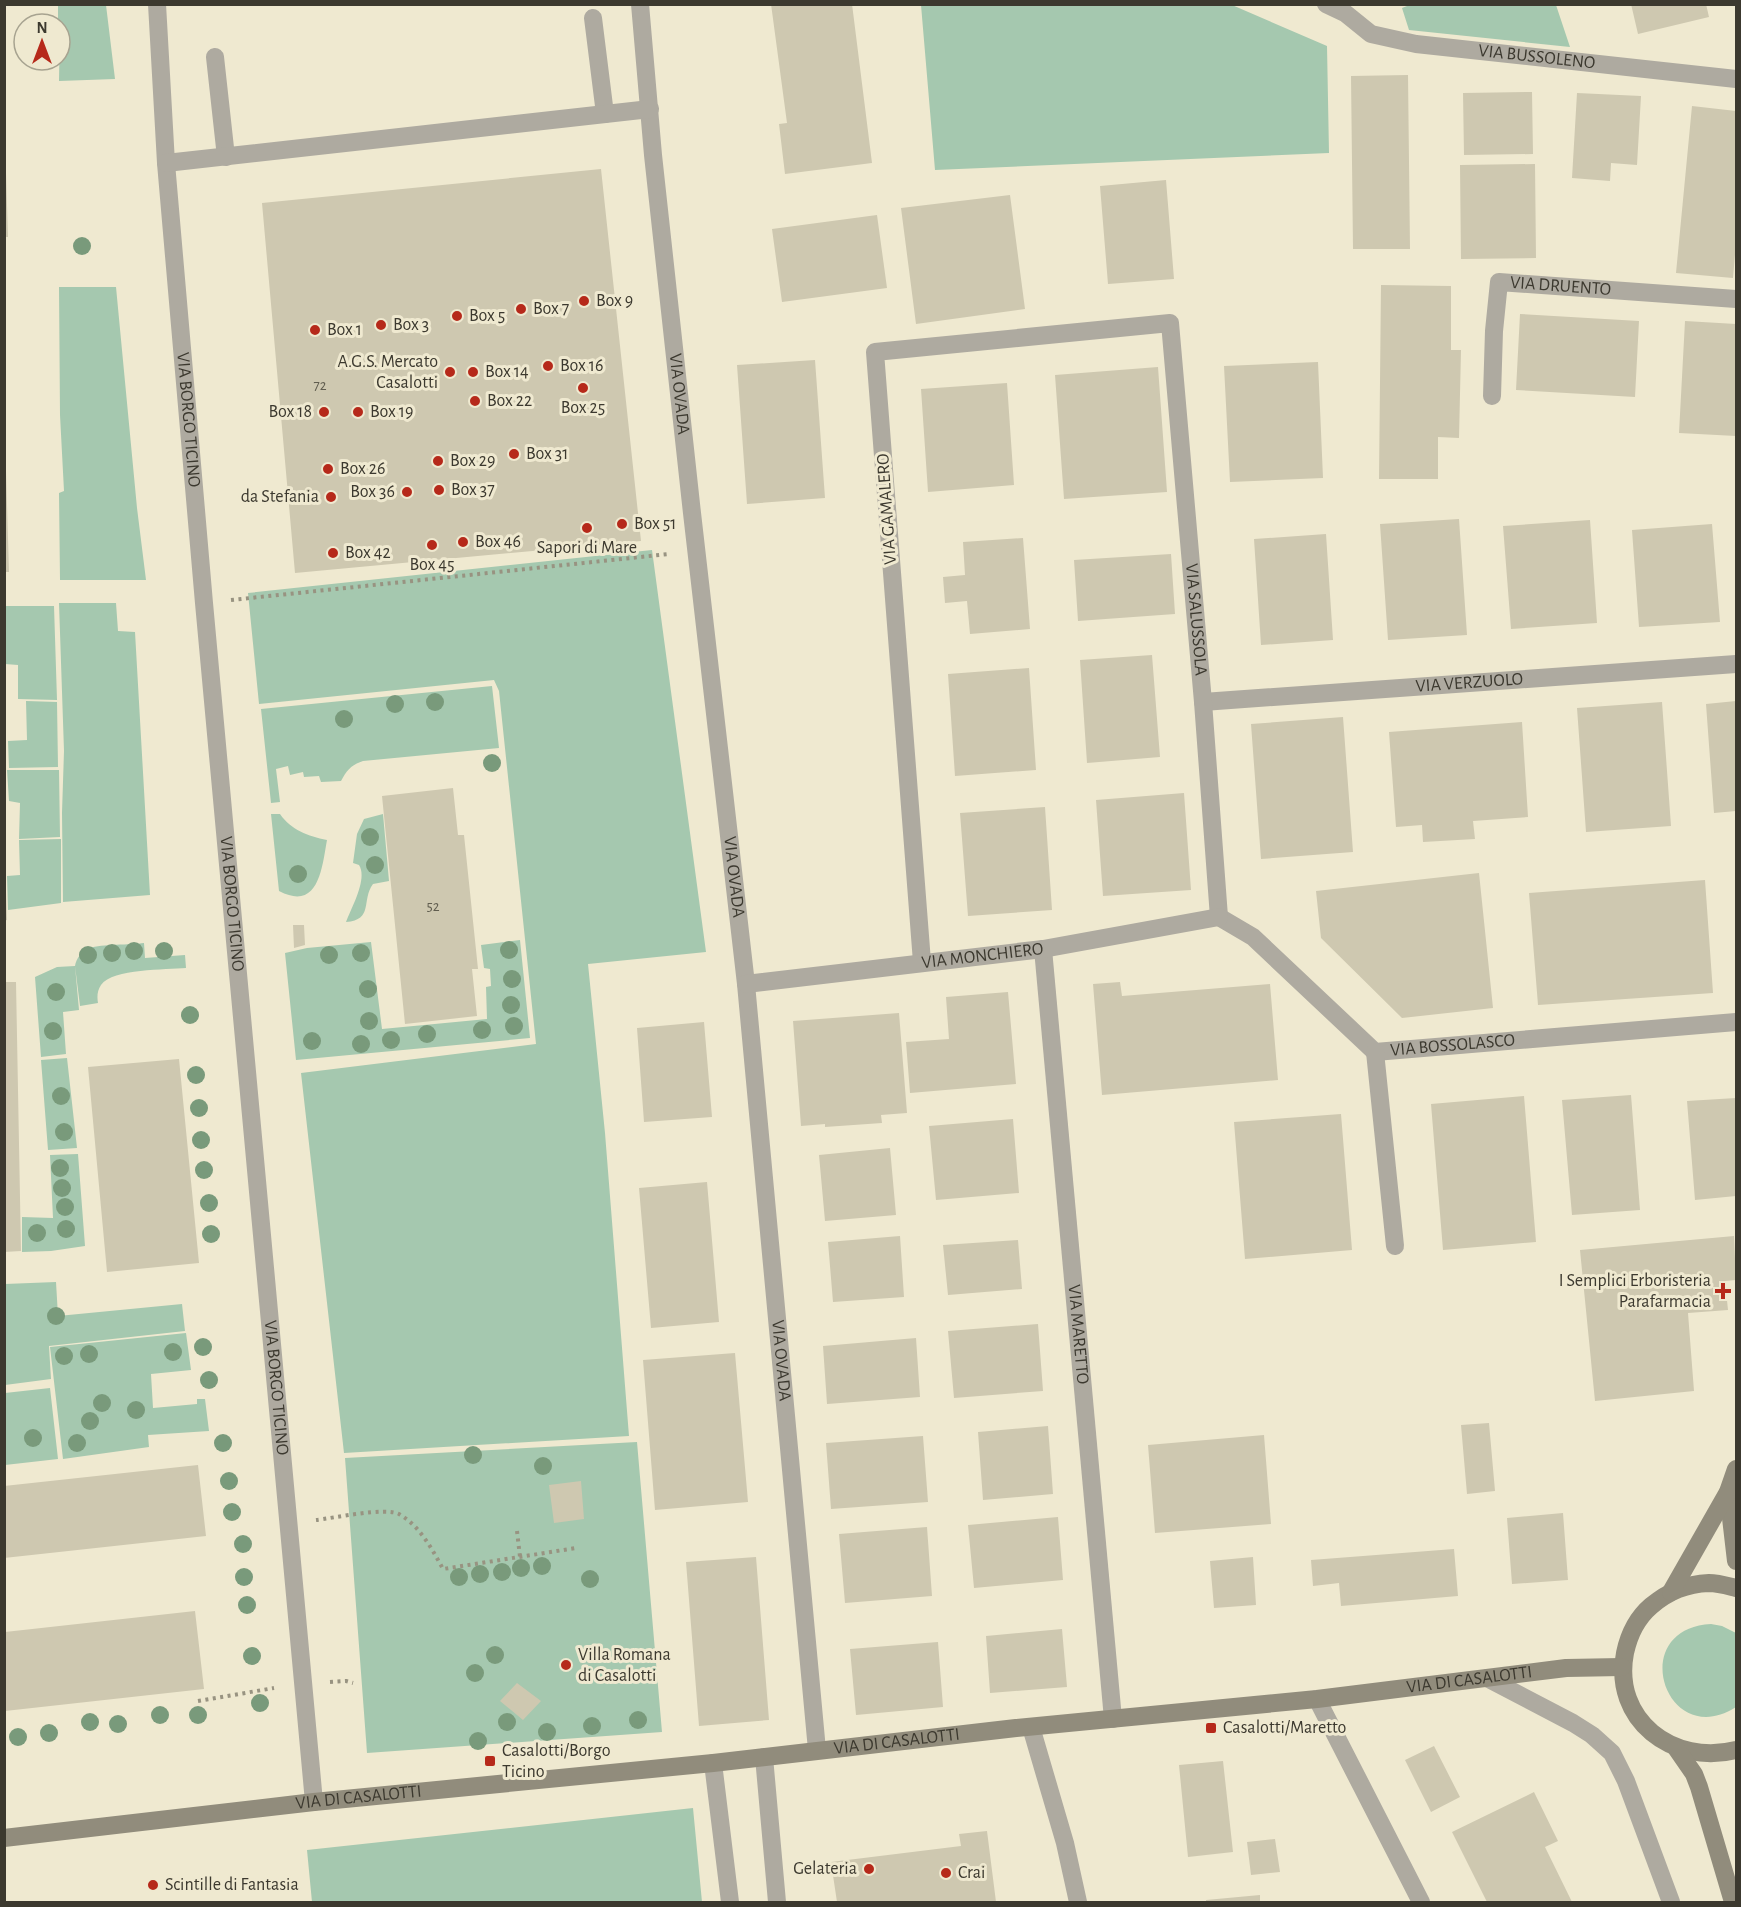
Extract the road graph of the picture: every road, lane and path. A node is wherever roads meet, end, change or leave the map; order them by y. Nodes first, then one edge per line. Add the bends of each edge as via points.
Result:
1 (157, 4) edge
2 (1326, 4) edge
3 (640, 9) edge
4 (1349, 9) edge
5 (593, 18) dead end
6 (215, 57) dead end
7 (1737, 79) edge
8 (650, 109) junction
9 (605, 114) junction
10 (226, 157) junction
11 (166, 163) junction
12 (1737, 299) edge
13 (1170, 323) joint
14 (1492, 396) dead end
15 (696, 551) junction
16 (204, 603) junction
17 (1737, 664) edge
18 (1203, 702) junction
19 (1219, 917) junction
20 (1043, 949) junction
21 (922, 962) junction
22 (746, 984) junction
23 (1737, 1022) edge
24 (1375, 1052) junction
25 (1395, 1246) dead end
26 (1737, 1469) edge
27 (1728, 1492) junction
28 (288, 1523) junction
29 (517, 1531) dead end
30 (576, 1548) dead end
31 (520, 1557) junction
32 (1737, 1561) edge
33 (1737, 1588) edge
34 (1671, 1592) junction
35 (1622, 1666) junction
36 (1487, 1678) junction
37 (1317, 1699) junction
38 (1113, 1719) junction
39 (1031, 1727) junction
40 (1676, 1748) junction
41 (817, 1750) junction
42 (1737, 1750) edge
43 (764, 1757) junction
44 (712, 1762) junction
45 (314, 1802) junction
46 (4, 1838) edge
47 (730, 1902) edge
48 (777, 1902) edge
49 (1078, 1902) edge
50 (1421, 1902) edge
51 (1671, 1902) edge
52 (1733, 1902) edge

1 - 11 street, VIA BORGO TICINO
2 - 4 street, VIA BUSSOLENO
3 - 8 street, VIA OVADA
4 - 7 street, VIA BUSSOLENO via 1371,34 1416,44
5 - 9 street
6 - 10 street
8 - 9 street
8 - 15 street, VIA OVADA
9 - 10 street
10 - 11 street
11 - 16 street, VIA BORGO TICINO
12 - 14 street, VIA DRUENTO via 1499,282
13 - 18 street, VIA SALUSSOLA
13 - 21 street, VIA GAMALERO via 875,352
15 - 16 path
15 - 22 street, VIA OVADA
16 - 28 street, VIA BORGO TICINO
17 - 18 street, VIA VERZUOLO
18 - 19 street, VIA SALUSSOLA
19 - 20 street, VIA MONCHIERO
19 - 24 street, VIA BOSSOLASCO via 1253,937
20 - 21 street, VIA MONCHIERO
20 - 38 street, VIA MARETTO
21 - 22 street, VIA MONCHIERO
22 - 41 street, VIA OVADA
23 - 24 street, VIA BOSSOLASCO
24 - 25 street
26 - 27 street
27 - 32 street
27 - 34 street
28 - 31 path via 376,1511 398,1514 419,1531 443,1569
28 - 45 street, VIA BORGO TICINO
29 - 31 path
30 - 31 path
33 - 34 street via 1711,1583
34 - 35 street via 1643,1613 1628,1637
35 - 36 street, VIA DI CASALOTTI
35 - 40 street via 1626,1693 1636,1716 1654,1735
36 - 37 street, VIA DI CASALOTTI
36 - 51 street via 1573,1723 1612,1753
37 - 38 street, VIA DI CASALOTTI
37 - 50 street
38 - 39 street, VIA DI CASALOTTI
39 - 41 street, VIA DI CASALOTTI
39 - 49 street
40 - 42 street via 1702,1755
40 - 52 street via 1699,1787
41 - 43 street, VIA DI CASALOTTI
43 - 44 street, VIA DI CASALOTTI
43 - 48 street
44 - 45 street, VIA DI CASALOTTI
44 - 47 street
45 - 46 street, VIA DI CASALOTTI

